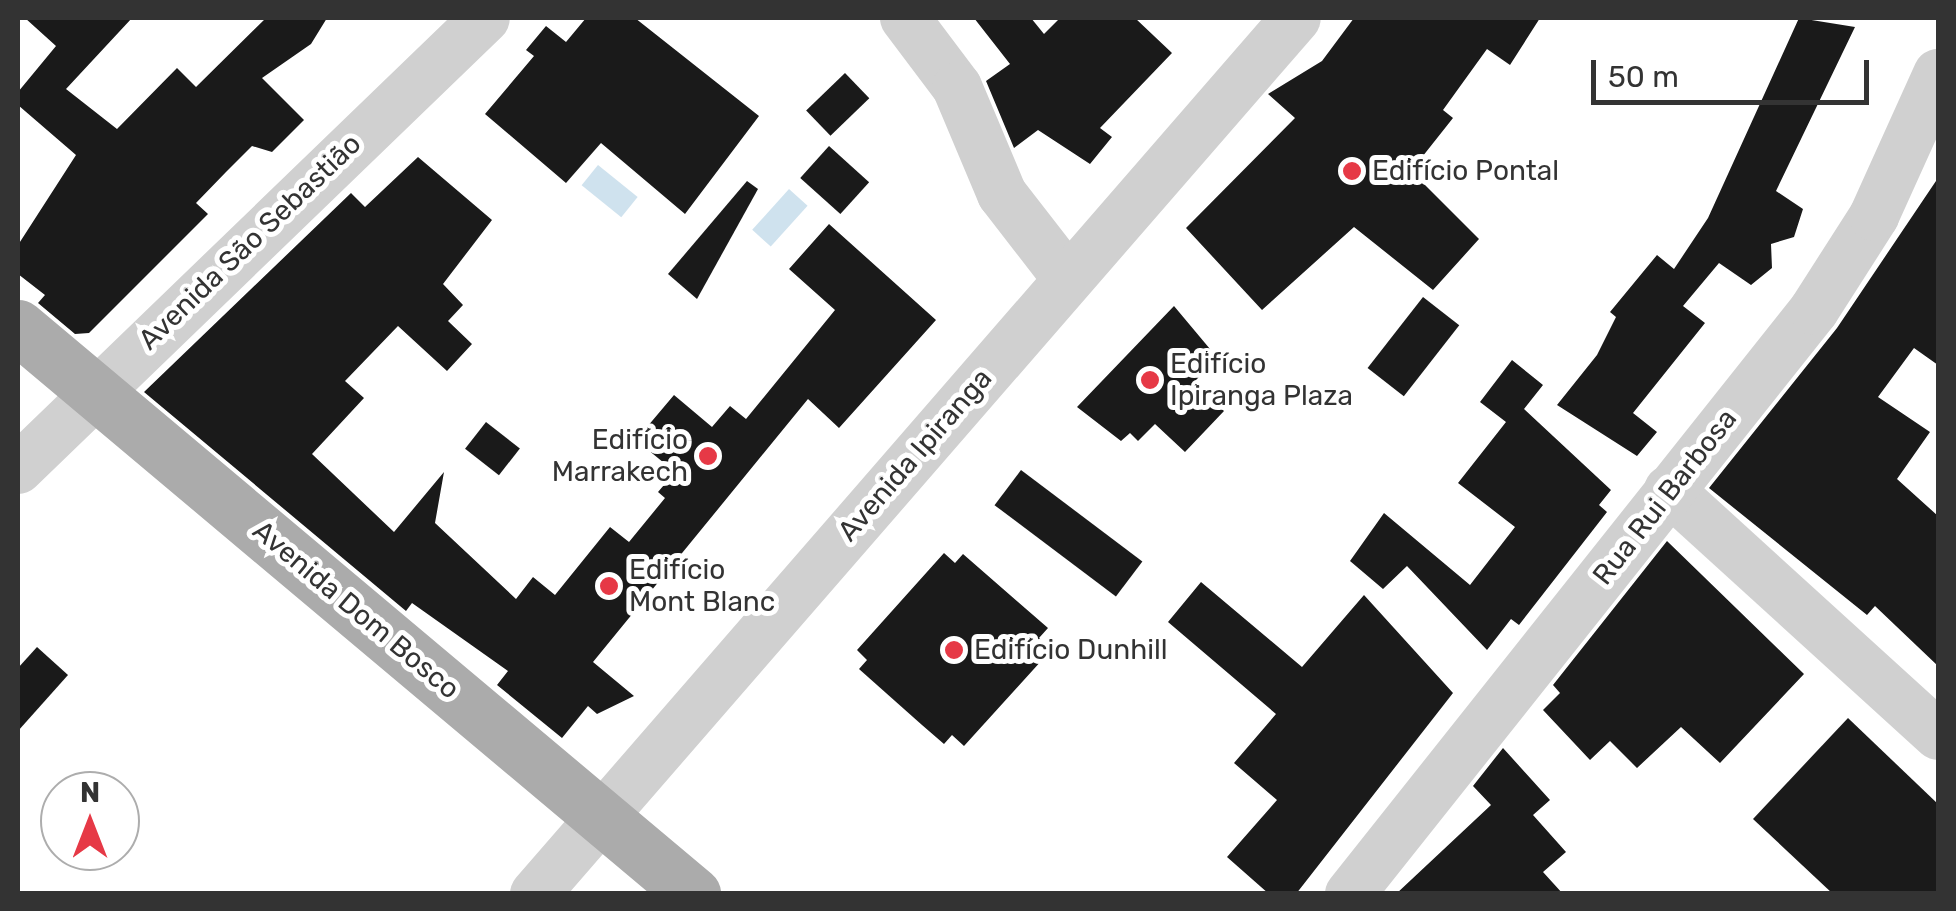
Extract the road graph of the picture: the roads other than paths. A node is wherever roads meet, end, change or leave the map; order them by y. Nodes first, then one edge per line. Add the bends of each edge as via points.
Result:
1 (485, 18) edge
2 (905, 18) edge
3 (1296, 18) edge
4 (1938, 74) edge
5 (1068, 280) junction
6 (18, 327) edge
7 (95, 389) junction
8 (18, 469) edge
9 (1669, 490) junction
10 (1938, 734) edge
11 (602, 817) junction
12 (535, 894) edge
13 (692, 894) edge
14 (1350, 894) edge

1 - 7 street, Avenida São Sebastião
2 - 5 street via 956,87 1002,194
3 - 5 street, Avenida Ipiranga
4 - 9 street, Rua Rui Barbosa via 1874,216 1814,310
5 - 11 street, Avenida Ipiranga
6 - 7 main road, Avenida Dom Bosco
7 - 8 street, Avenida São Sebastião
7 - 11 main road, Avenida Dom Bosco
9 - 10 street
9 - 14 street, Rua Rui Barbosa
11 - 12 street, Avenida Ipiranga
11 - 13 main road, Avenida Dom Bosco

